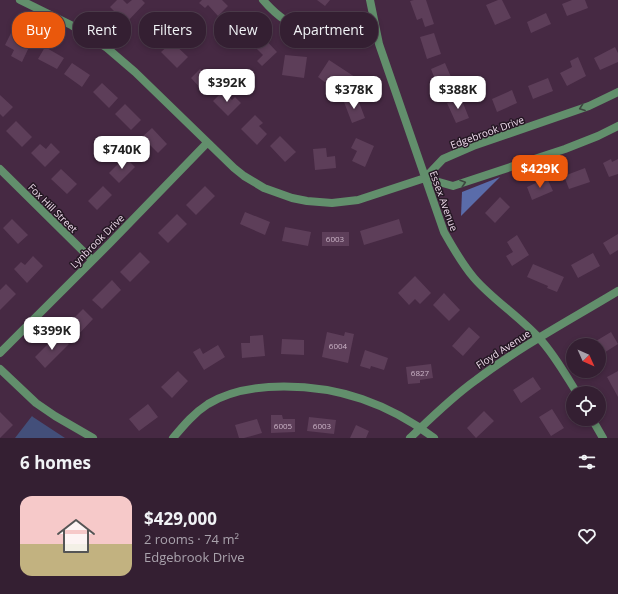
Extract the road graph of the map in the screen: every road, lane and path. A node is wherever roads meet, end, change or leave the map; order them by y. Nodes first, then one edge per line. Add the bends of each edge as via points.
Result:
1 (20, 0) edge
2 (263, 0) edge
3 (370, 0) edge
4 (372, 12) edge
5 (280, 16) edge
6 (378, 40) edge
7 (618, 92) edge
8 (618, 126) edge
9 (208, 143) junction
10 (0, 170) edge
11 (425, 178) junction
12 (92, 260) junction
13 (618, 291) edge
14 (539, 338) junction
15 (0, 353) edge
16 (0, 369) edge
17 (573, 386) edge
18 (596, 426) edge
19 (420, 428) junction
20 (93, 438) edge
21 (174, 438) edge
22 (410, 438) edge
23 (434, 438) edge
24 (603, 438) edge

1 - 9 street via 71,25 107,48
2 - 5 street
3 - 4 street, Essex Avenue
6 - 11 street, Essex Avenue
7 -> 11 street, Edgebrook Drive via 589,106 443,159
11 -> 8 street via 453,186 565,149
9 - 11 street via 234,168 255,183 280,194 307,201 358,200
9 - 12 street, Lynbrook Drive
10 - 12 street, Fox Hill Street
11 - 14 street, Essex Avenue via 439,221 456,253 474,278
12 - 15 street, Lynbrook Drive
13 - 14 street, Floyd Avenue
14 - 17 street, Essex Avenue
14 - 19 street, Floyd Avenue via 475,380
16 - 20 street via 36,403
18 - 24 street
19 - 21 street via 382,407 348,395 316,389 267,387 233,393 208,404 190,419
19 - 22 street, Floyd Avenue
19 - 23 street

